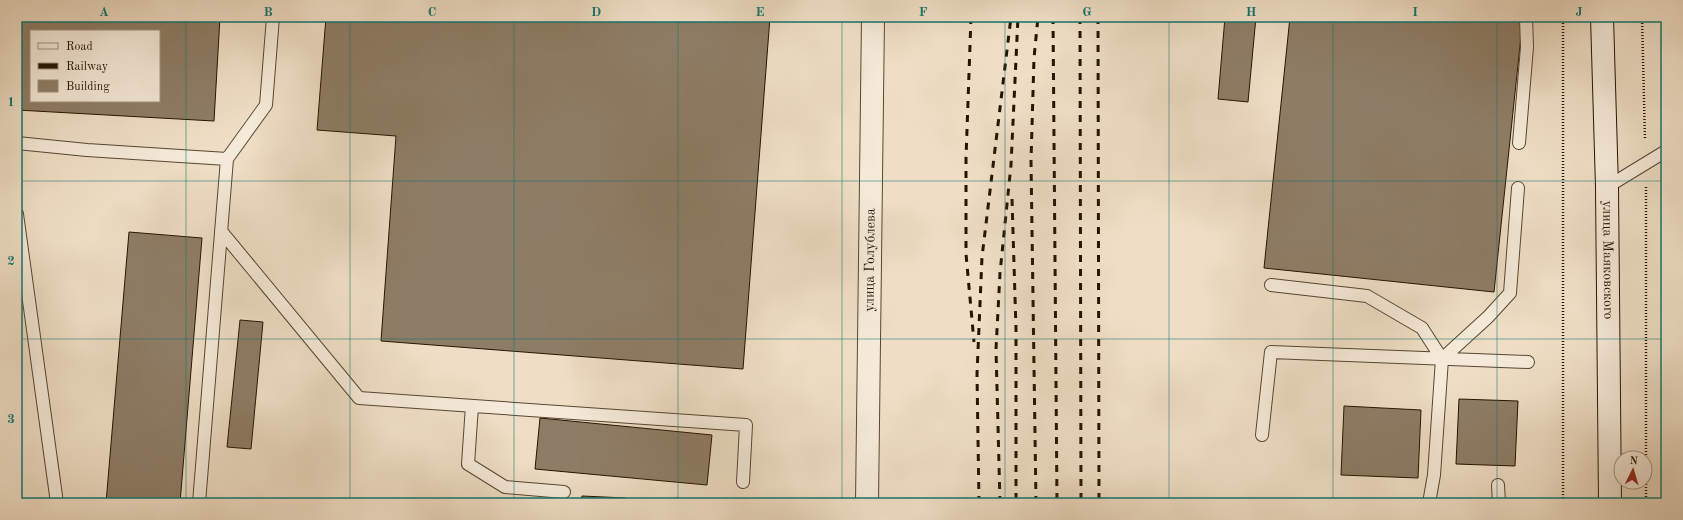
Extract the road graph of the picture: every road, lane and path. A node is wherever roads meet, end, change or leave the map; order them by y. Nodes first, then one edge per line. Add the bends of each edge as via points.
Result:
1 (273, 17) edge
2 (873, 17) edge
3 (1526, 17) edge
4 (1563, 17) edge
5 (1602, 17) edge
6 (1642, 17) edge
7 (17, 143) edge
8 (1519, 143) dead end
9 (1666, 151) edge
10 (227, 158) junction
11 (1646, 163) junction
12 (1607, 187) junction
13 (1518, 188) dead end
14 (17, 214) edge
15 (221, 231) junction
16 (1271, 285) dead end
17 (1442, 359) junction
18 (1528, 362) dead end
19 (472, 406) junction
20 (1262, 435) dead end
21 (743, 482) dead end
22 (1498, 485) dead end
23 (564, 492) dead end
24 (57, 503) edge
25 (199, 503) edge
26 (867, 503) edge
27 (1429, 503) edge
28 (1499, 503) edge
29 (1563, 503) edge
30 (1610, 503) edge
31 (1646, 503) edge

1 - 10 lane via 266,105
2 - 26 main road, улица Голублева
3 - 8 lane via 1527,47
4 - 29 path
5 - 12 main road, улица Маяковского
6 - 11 path
7 - 10 lane
9 - 11 lane
10 - 15 lane
11 - 12 lane
11 - 31 path
12 - 30 main road, улица Маяковского
13 - 17 lane via 1510,293 1488,318
14 - 24 lane
15 - 19 lane via 359,398
15 - 25 lane
16 - 17 lane via 1367,296 1422,328
17 - 18 lane
17 - 20 lane via 1271,352
17 - 27 lane via 1434,475
19 - 21 lane via 746,425
19 - 23 lane via 468,464 505,487
22 - 28 lane

